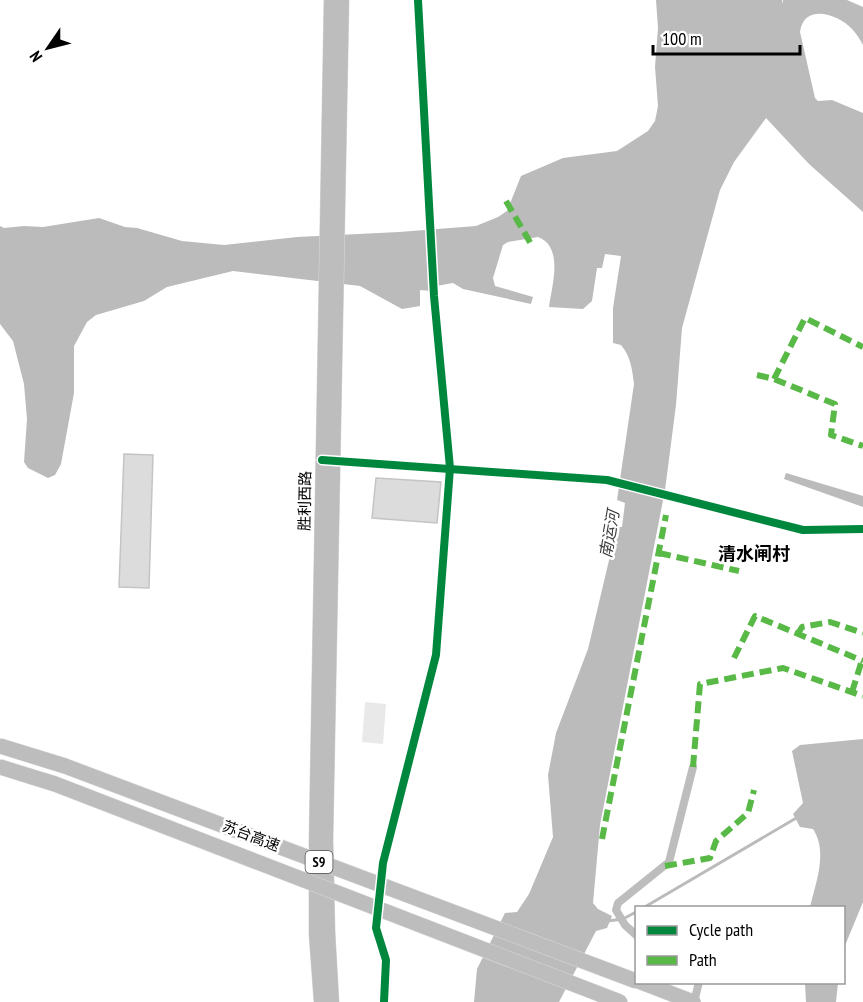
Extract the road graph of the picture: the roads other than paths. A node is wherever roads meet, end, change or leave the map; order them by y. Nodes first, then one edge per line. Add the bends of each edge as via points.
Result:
1 (331, 0) edge
2 (342, 0) edge
3 (418, 0) edge
4 (331, 230) junction
5 (327, 460) junction
6 (450, 468) junction
7 (863, 529) edge
8 (0, 746) edge
9 (0, 767) edge
10 (693, 767) dead end
11 (635, 934) edge
12 (561, 980) junction
13 (635, 980) edge
14 (644, 984) edge
15 (698, 984) edge
16 (321, 1002) edge
17 (332, 1002) edge
18 (384, 1002) edge
19 (610, 1002) edge
20 (620, 1002) edge
21 (693, 1002) edge

1 - 4 main road, 胜利西路
2 - 4 main road, 胜利西路
3 - 6 street via 434,296
4 - 5 main road, 胜利西路
5 - 6 street
5 - 16 main road, 胜利西路 via 316,842
5 - 17 main road, 胜利西路 via 326,840
6 - 7 street via 607,480 803,530
6 - 18 street via 436,655 383,863 376,928 386,960
8 - 13 highway, 苏台高速 / S9, bridge via 65,766
9 - 12 highway, 苏台高速 / S9, bridge via 55,784
10 - 11 street via 669,862 618,903 616,910
12 - 19 highway, bridge
12 - 20 highway, 苏台高速 / S9, bridge
14 - 21 highway, 苏台高速 / S9
15 - 21 street

